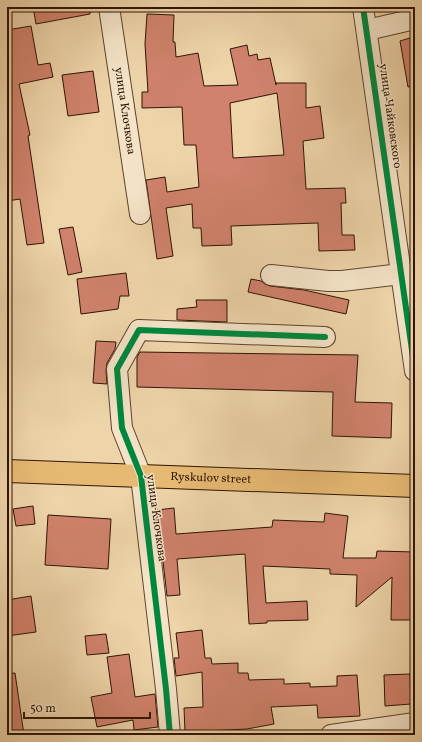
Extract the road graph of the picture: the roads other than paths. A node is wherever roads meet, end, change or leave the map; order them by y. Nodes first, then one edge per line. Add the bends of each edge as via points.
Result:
1 (108, 7) edge
2 (363, 7) edge
3 (415, 19) edge
4 (367, 30) junction
5 (140, 214) dead end
6 (401, 274) junction
7 (271, 275) dead end
8 (325, 337) dead end
9 (415, 371) edge
10 (7, 471) edge
11 (141, 476) junction
12 (415, 486) edge
13 (415, 723) edge
14 (170, 735) edge
15 (331, 735) edge

1 - 5 street, улица Клочкова
2 - 4 street, улица Чайковского
3 - 4 street
4 - 6 street, улица Чайковского
6 - 7 street via 342,281
6 - 9 street, улица Чайковского
8 - 11 street, улица Клочкова via 139,330 117,369 122,428
10 - 11 main road, Ryskulov street
11 - 12 main road, Ryskulov street
11 - 14 street, улица Клочкова
13 - 15 street

